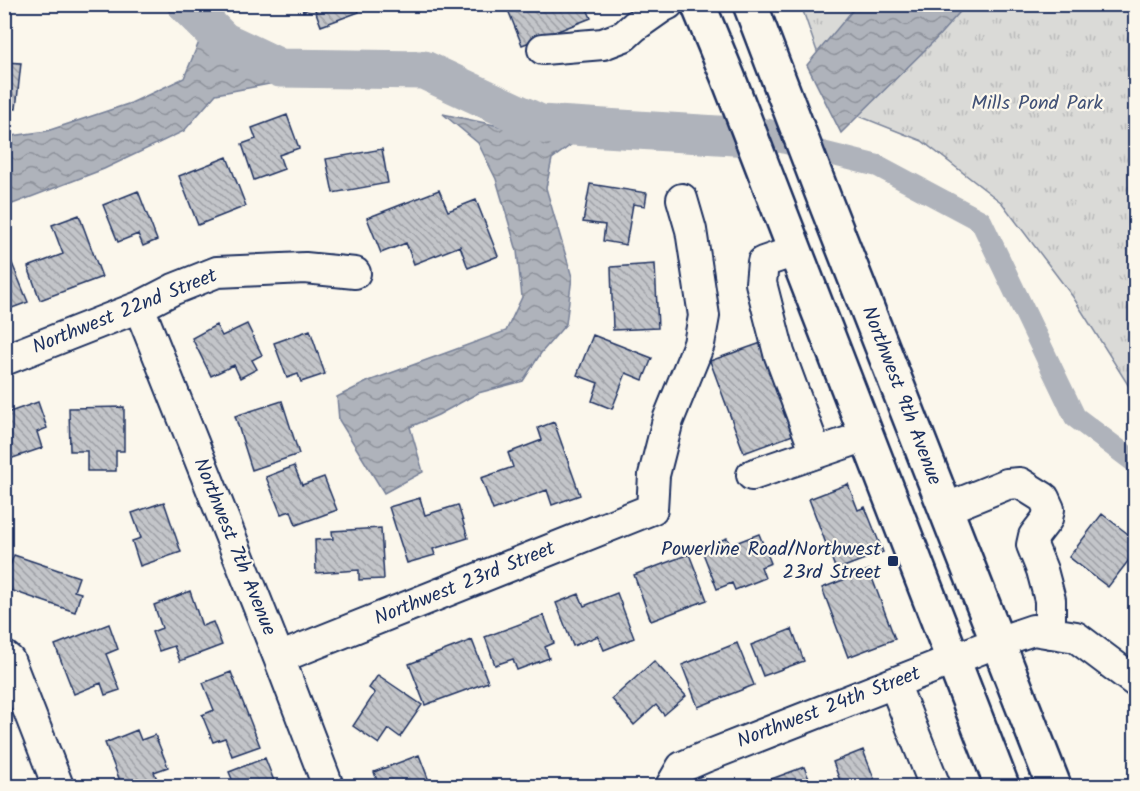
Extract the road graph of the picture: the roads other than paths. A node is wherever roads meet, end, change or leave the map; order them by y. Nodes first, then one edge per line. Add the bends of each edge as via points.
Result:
1 (668, 4) edge
2 (698, 4) edge
3 (750, 4) edge
4 (543, 49) dead end
5 (682, 199) dead end
6 (795, 250) junction
7 (355, 273) dead end
8 (139, 307) junction
9 (4, 360) edge
10 (866, 436) junction
11 (816, 453) junction
12 (752, 475) dead end
13 (944, 505) junction
14 (1050, 633) junction
15 (998, 642) junction
16 (4, 656) edge
17 (279, 658) junction
18 (952, 660) junction
19 (1136, 682) edge
20 (894, 683) junction
21 (58, 786) edge
22 (328, 786) edge
23 (671, 786) edge
24 (935, 786) edge
25 (1002, 786) edge
26 (1054, 786) edge

1 - 4 street via 624,36 603,44
2 - 6 main road
3 - 13 main road, Northwest 9th Avenue
5 - 17 street, Northwest 23rd Street via 692,230 704,316 699,344 668,420 654,475 652,509
6 - 10 main road
6 - 11 street via 763,262 761,283 779,353
7 - 8 street, Northwest 22nd Street via 305,268 217,272
8 - 9 street, Northwest 22nd Street
8 - 17 street, Northwest 7th Avenue
10 - 11 street
10 - 13 main road via 897,449 925,493
10 - 18 main road
11 - 12 street
13 - 14 street via 1020,483 1044,498 1049,509 1047,519 1032,545 1050,600
13 - 15 main road, Northwest 9th Avenue
14 - 15 street, Northwest 24th Street via 1033,630
14 - 19 street, Northwest 24th Street via 1076,637
15 - 18 street, Northwest 24th Street
15 - 26 main road, Northwest 9th Avenue
16 - 21 street via 9,660
17 - 22 street, Northwest 7th Avenue
18 - 20 street, Northwest 24th Street
18 - 25 main road
20 - 23 street, Northwest 24th Street via 682,767
20 - 24 street

